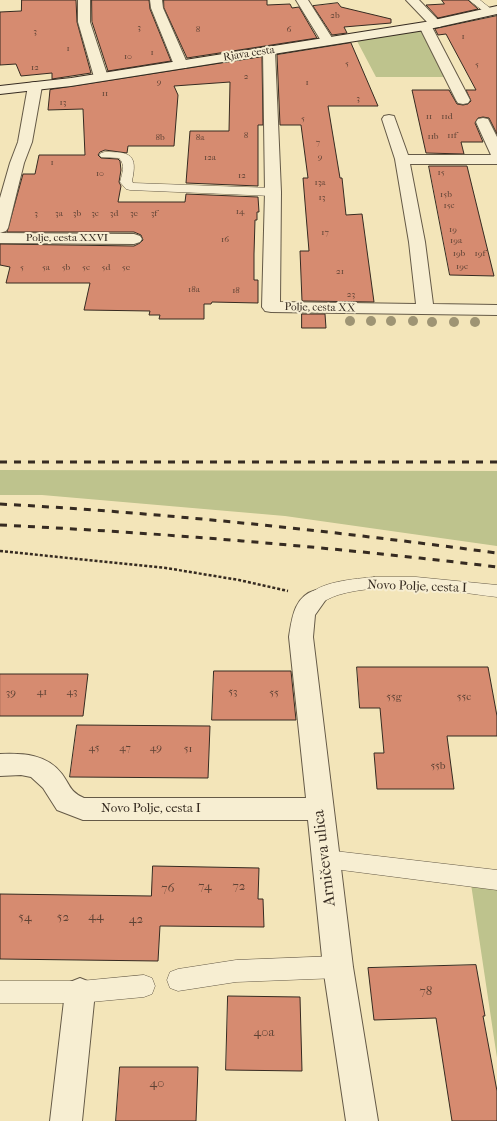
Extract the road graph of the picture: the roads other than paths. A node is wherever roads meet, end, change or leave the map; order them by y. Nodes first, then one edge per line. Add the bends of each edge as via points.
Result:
1 (84, 0) edge
2 (156, 0) edge
3 (302, 0) edge
4 (412, 0) edge
5 (474, 0) edge
6 (493, 11) edge
7 (431, 25) junction
8 (328, 41) junction
9 (269, 51) junction
10 (181, 65) junction
11 (101, 76) junction
12 (35, 86) junction
13 (0, 90) edge
14 (463, 100) dead end
15 (389, 119) dead end
16 (483, 122) dead end
17 (497, 154) edge
18 (105, 155) dead end
19 (402, 159) junction
20 (497, 160) edge
21 (273, 192) junction
22 (0, 228) edge
23 (0, 238) edge
24 (134, 239) dead end
25 (426, 309) junction
26 (497, 310) edge
27 (497, 592) edge
28 (316, 598) joint
29 (0, 765) edge
30 (320, 809) junction
31 (326, 859) junction
32 (497, 880) edge
33 (338, 967) junction
34 (178, 980) dead end
35 (144, 986) dead end
36 (0, 992) edge
37 (80, 992) junction
38 (66, 1121) edge
39 (362, 1121) edge

1 - 11 street via 84,22
2 - 10 street
3 - 8 street
4 - 7 street
5 - 6 lane
6 - 7 street, Rjava cesta
7 - 8 street, Rjava cesta
7 - 14 street
8 - 9 street, Rjava cesta
9 - 10 street, Rjava cesta
9 - 21 street, Polje, cesta XX
10 - 11 street, Rjava cesta
11 - 12 street, Rjava cesta
12 - 13 street, Rjava cesta
12 - 22 street via 25,142
15 - 19 street
16 - 17 street
18 - 21 lane via 122,155 128,160 126,182 130,186
19 - 20 street
19 - 25 street
21 - 25 street, Polje, cesta XX via 271,307
23 - 24 street, Polje, cesta XXVI
25 - 26 street
27 - 28 lane, Novo Polje, cesta I via 381,582 334,589
28 - 30 street, Arničeva ulica via 304,613 302,637
29 - 30 street, Novo Polje, cesta I via 21,764 39,768 52,780 66,802 83,809
30 - 31 street, Arničeva ulica
31 - 32 lane
31 - 33 street, Arničeva ulica
33 - 34 lane via 236,970
33 - 39 street, Arničeva ulica
35 - 37 lane
36 - 37 lane
37 - 38 street

